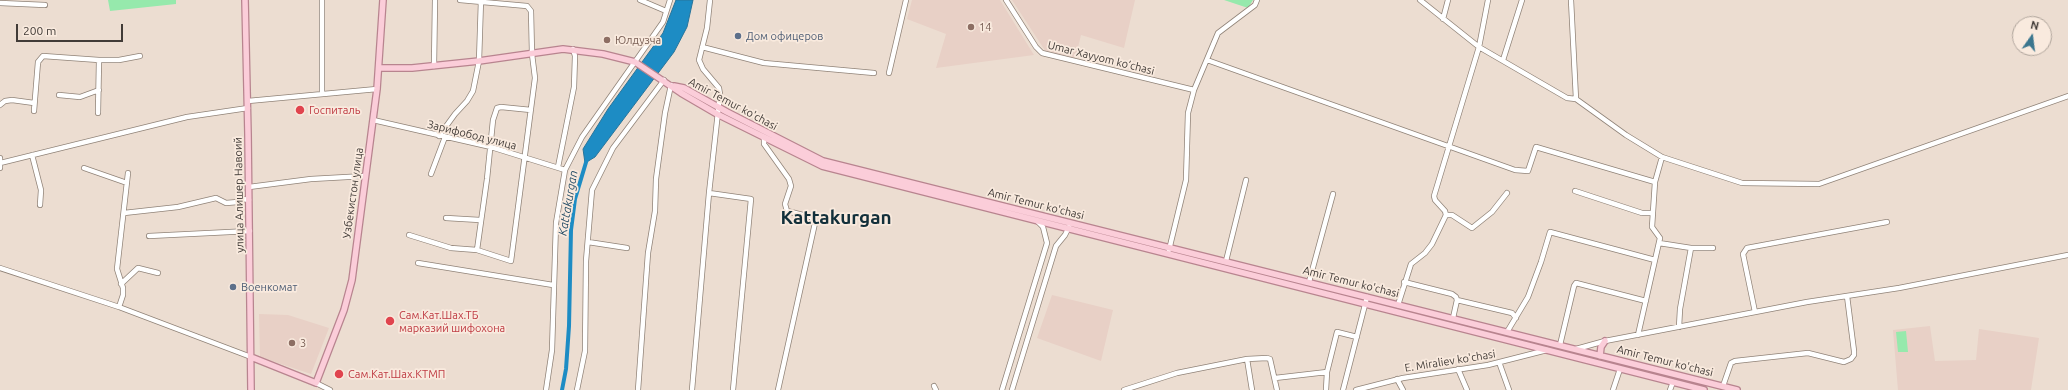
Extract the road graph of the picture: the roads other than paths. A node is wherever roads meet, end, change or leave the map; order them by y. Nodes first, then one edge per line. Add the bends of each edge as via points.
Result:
1 (245, 0) edge
2 (322, 0) edge
3 (383, 0) edge
4 (435, 0) edge
5 (460, 0) edge
6 (640, 0) edge
7 (670, 0) edge
8 (710, 0) edge
9 (906, 0) edge
10 (1006, 0) edge
11 (1257, 0) edge
12 (1420, 0) edge
13 (1448, 0) edge
14 (1488, 0) edge
15 (1522, 0) edge
16 (1571, 0) edge
17 (481, 1) edge
18 (0, 2) edge
19 (45, 5) dead end
20 (666, 11) junction
21 (1443, 19) junction
22 (702, 47) junction
23 (1479, 47) junction
24 (573, 49) junction
25 (532, 54) junction
26 (140, 56) dead end
27 (99, 60) junction
28 (1207, 60) junction
29 (1503, 60) junction
30 (479, 61) junction
31 (637, 63) junction
32 (434, 66) junction
33 (379, 68) junction
34 (874, 72) dead end
35 (889, 73) dead end
36 (662, 79) junction
37 (671, 85) junction
38 (377, 89) junction
39 (98, 90) junction
40 (1194, 90) junction
41 (322, 94) junction
42 (59, 95) dead end
43 (2068, 96) edge
44 (1576, 99) junction
45 (248, 101) junction
46 (34, 103) junction
47 (0, 105) edge
48 (248, 108) junction
49 (719, 108) junction
50 (531, 110) junction
51 (34, 111) dead end
52 (98, 113) dead end
53 (717, 114) junction
54 (373, 120) junction
55 (439, 136) junction
56 (445, 137) junction
57 (764, 138) junction
58 (1449, 146) junction
59 (491, 147) junction
60 (32, 155) junction
61 (1662, 157) junction
62 (525, 158) junction
63 (0, 163) edge
64 (84, 168) dead end
65 (558, 168) junction
66 (565, 170) junction
67 (128, 173) dead end
68 (431, 174) dead end
69 (365, 176) junction
70 (882, 178) junction
71 (1246, 180) dead end
72 (1655, 182) junction
73 (127, 183) junction
74 (249, 187) junction
75 (1575, 191) dead end
76 (709, 193) junction
77 (1507, 193) dead end
78 (1333, 194) dead end
79 (249, 200) junction
80 (40, 205) dead end
81 (124, 213) junction
82 (1653, 213) junction
83 (1446, 215) junction
84 (446, 218) dead end
85 (480, 220) junction
86 (1037, 221) junction
87 (1070, 222) junction
88 (1887, 222) dead end
89 (1068, 229) junction
90 (250, 231) junction
91 (409, 235) dead end
92 (149, 236) dead end
93 (588, 242) junction
94 (1659, 243) junction
95 (1170, 247) junction
96 (626, 248) dead end
97 (1691, 248) junction
98 (1713, 248) dead end
99 (477, 250) junction
100 (1168, 254) junction
101 (2068, 255) edge
102 (1655, 260) junction
103 (1226, 261) junction
104 (418, 263) dead end
105 (0, 268) edge
106 (158, 273) dead end
107 (1309, 282) junction
108 (1404, 282) junction
109 (121, 284) junction
110 (553, 285) junction
111 (1847, 296) junction
112 (1367, 297) junction
113 (1457, 300) junction
114 (1646, 301) junction
115 (1366, 304) junction
116 (1398, 304) junction
117 (119, 307) junction
118 (1755, 312) junction
119 (1453, 318) junction
120 (1516, 318) junction
121 (1679, 327) junction
122 (1507, 332) junction
123 (1638, 335) junction
124 (1357, 337) junction
125 (1605, 341) junction
126 (1560, 345) junction
127 (1576, 349) junction
128 (1547, 350) junction
129 (1600, 356) junction
130 (251, 357) junction
131 (1247, 359) junction
132 (1499, 362) junction
133 (1626, 362) junction
134 (1458, 369) junction
135 (1622, 369) junction
136 (1327, 372) junction
137 (1275, 378) junction
138 (1398, 379) junction
139 (1673, 382) junction
140 (316, 383) junction
141 (1723, 386) junction
142 (1377, 388) edge
143 (251, 390) edge
144 (330, 390) edge
145 (546, 390) edge
146 (577, 390) edge
147 (638, 390) edge
148 (692, 390) edge
149 (733, 390) edge
150 (778, 390) edge
151 (1002, 390) edge
152 (1012, 390) edge
153 (1124, 390) edge
154 (1252, 390) edge
155 (1277, 390) edge
156 (1326, 390) edge
157 (1343, 390) edge
158 (1356, 390) edge
159 (1403, 390) edge
160 (1468, 390) edge
161 (1509, 390) edge
162 (1613, 390) edge
163 (1670, 390) edge
164 (1704, 390) edge
165 (1737, 390) edge

1 - 45 main road, улица Алишер Навоий
2 - 41 street
3 - 33 main road, Узбекистон улица
4 - 32 street
5 - 17 street
6 - 20 street
7 - 20 street
8 - 22 street
9 - 35 street
10 - 40 street, Umar Xayyom ko‘chasi via 1042,53
11 - 28 street via 1255,5 1218,33
12 - 21 street
13 - 21 street
14 - 23 street
15 - 29 street
16 - 44 street
17 - 25 street via 530,8
17 - 30 street
18 - 19 street
20 - 31 street via 663,22
21 - 23 street
22 - 34 street via 764,63
22 - 49 street via 699,60 703,69 720,88
23 - 29 street
23 - 58 street
24 - 25 main road
24 - 31 main road
24 - 65 street via 574,87
25 - 30 main road
25 - 50 street via 535,78
26 - 27 street
27 - 39 street
27 - 46 street via 43,56 38,62
28 - 40 street
28 - 58 street
29 - 44 street via 1567,98
30 - 32 main road
30 - 55 street via 473,91
31 - 36 main road
31 - 66 street via 582,137
32 - 33 main road
33 - 38 main road, Узбекистон улица
36 - 37 main road
36 - 93 street via 613,148 592,190
37 - 49 main road, Amir Temur ko'chasi via 684,88
37 - 53 main road, Amir Temur ko'chasi
37 - 147 street via 656,179
38 - 41 street
38 - 54 main road, Узбекистон улица
39 - 42 street via 80,97
39 - 52 street
40 - 95 street via 1188,113 1186,180
41 - 45 street
43 - 61 street via 1819,184 1742,183
44 - 61 street
45 - 48 main road, улица Алишер Навоий
46 - 47 street via 12,100
46 - 51 street
48 - 60 street via 193,116
48 - 74 main road, улица Алишер Навоий
49 - 53 street
49 - 70 main road, Amir Temur ko'chasi via 823,161
50 - 59 street via 497,108 493,120
50 - 62 street
53 - 57 main road, Amir Temur ko'chasi
53 - 76 street
54 - 55 street, Зарифобод улица
54 - 69 main road, Узбекистон улица
55 - 56 street, Зарифобод улица
56 - 59 street, Зарифобод улица
56 - 68 street
57 - 70 main road, Amir Temur ko'chasi via 822,166
57 - 150 street via 764,144 789,179 791,186 785,204 787,211 811,217 815,222
58 - 72 street via 1515,170 1528,171 1536,147
58 - 83 street via 1434,196
59 - 62 street, Зарифобод улица
59 - 85 street
60 - 63 street
60 - 80 street via 41,190
61 - 72 street
62 - 65 street, Зарифобод улица
62 - 99 street via 511,261
64 - 73 street
65 - 66 street, Зарифобод улица
66 - 110 street via 556,223
67 - 73 street
69 - 74 street
69 - 140 main road, Узбекистон улица via 352,280 344,310
70 - 86 main road, Amir Temur ko'chasi
70 - 87 main road, Amir Temur ko'chasi
71 - 103 street
72 - 82 street
73 - 81 street
74 - 79 main road, улица Алишер Навоий
75 - 82 street via 1642,213
76 - 148 street
76 - 149 street via 751,199
77 - 83 street via 1492,212 1472,228 1452,215
78 - 107 street
79 - 81 street via 226,203 216,198 178,207
79 - 90 main road, улица Алишер Навоий
81 - 109 street via 117,269
82 - 94 street via 1652,227 1660,238
83 - 108 street via 1432,244 1411,264
84 - 85 street
85 - 99 street
86 - 89 main road, Amir Temur ko'chasi
86 - 151 street via 1043,227 1047,243
87 - 89 street
87 - 95 main road, Amir Temur ko'chasi
88 - 118 street via 1747,248 1743,254
89 - 100 main road, Amir Temur ko'chasi
89 - 152 street via 1056,246
90 - 92 street
90 - 130 main road, улица Алишер Навоий
91 - 99 street via 451,248
93 - 96 street
93 - 146 street via 585,351
94 - 97 street
94 - 102 street
95 - 100 street
95 - 103 main road, Amir Temur ko'chasi
97 - 98 street
97 - 121 street
100 - 115 main road, Amir Temur ko'chasi
101 - 111 street
102 - 114 street
102 - 120 street via 1552,231 1548,235 1535,281
103 - 107 main road, Amir Temur ko'chasi
104 - 110 street
105 - 117 street
106 - 109 street via 138,268
107 - 112 main road, Amir Temur ko'chasi
108 - 113 street via 1452,294
108 - 116 street
109 - 117 street via 123,295
110 - 145 street via 552,350
111 - 118 street
111 - 141 street via 1854,351 1851,359 1844,362 1808,353 1734,361
112 - 115 street
112 - 116 main road, Amir Temur ko'chasi
113 - 119 street
113 - 120 street via 1512,313
114 - 123 street
114 - 126 street via 1576,284
115 - 124 street
115 - 128 main road, Amir Temur ko'chasi
116 - 119 main road, Amir Temur ko'chasi
117 - 130 street
118 - 121 street
119 - 122 main road, Amir Temur ko'chasi
120 - 122 street
121 - 123 street
122 - 126 main road, Amir Temur ko'chasi
123 - 125 street
124 - 136 street via 1337,332
124 - 157 street
125 - 127 street
125 - 129 main road
126 - 127 main road, Amir Temur ko'chasi
127 - 129 main road, Amir Temur ko'chasi
128 - 132 street, E. Miraliev ko'chasi
128 - 135 main road, Amir Temur ko'chasi
129 - 133 main road, Amir Temur ko'chasi
130 - 140 main road
130 - 143 main road, улица Алишер Навоий
131 - 137 street via 1270,359
131 - 153 street via 1177,374
131 - 154 street
132 - 134 street, E. Miraliev ko'chasi
132 - 161 street
133 - 135 main road
133 - 141 main road, Amir Temur ko'chasi
134 - 138 street, E. Miraliev ko'chasi
134 - 160 street
135 - 139 main road, Amir Temur ko'chasi
135 - 162 street
136 - 137 street
136 - 156 street
137 - 155 street
138 - 142 street, E. Miraliev ko'chasi
138 - 159 street
139 - 163 street
139 - 164 main road, Amir Temur ko'chasi
140 - 144 street
141 - 165 main road, Amir Temur ko'chasi
142 - 158 street, E. Miraliev ko'chasi

